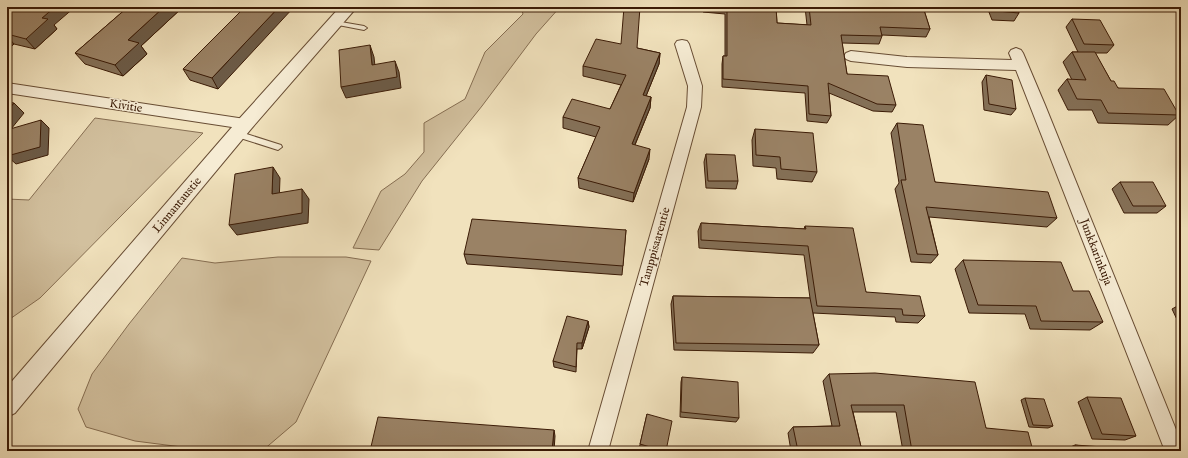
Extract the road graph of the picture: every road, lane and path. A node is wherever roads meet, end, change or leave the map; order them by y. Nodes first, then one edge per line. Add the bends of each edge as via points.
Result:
1 (349, 7) edge
2 (335, 23) junction
3 (364, 28) dead end
4 (682, 44) dead end
5 (851, 56) dead end
6 (7, 88) edge
7 (241, 129) junction
8 (278, 147) dead end
9 (7, 405) edge
10 (598, 451) edge
11 (1175, 451) edge

1 - 2 street, Linnantaustie
2 - 3 lane
2 - 7 street, Linnantaustie
4 - 10 street, Tamppisaarentie via 695,86 694,107
5 - 11 street, Junkkarinkuja via 907,62 1018,59
6 - 7 street, Kivitie
7 - 8 lane
7 - 9 street, Linnantaustie

